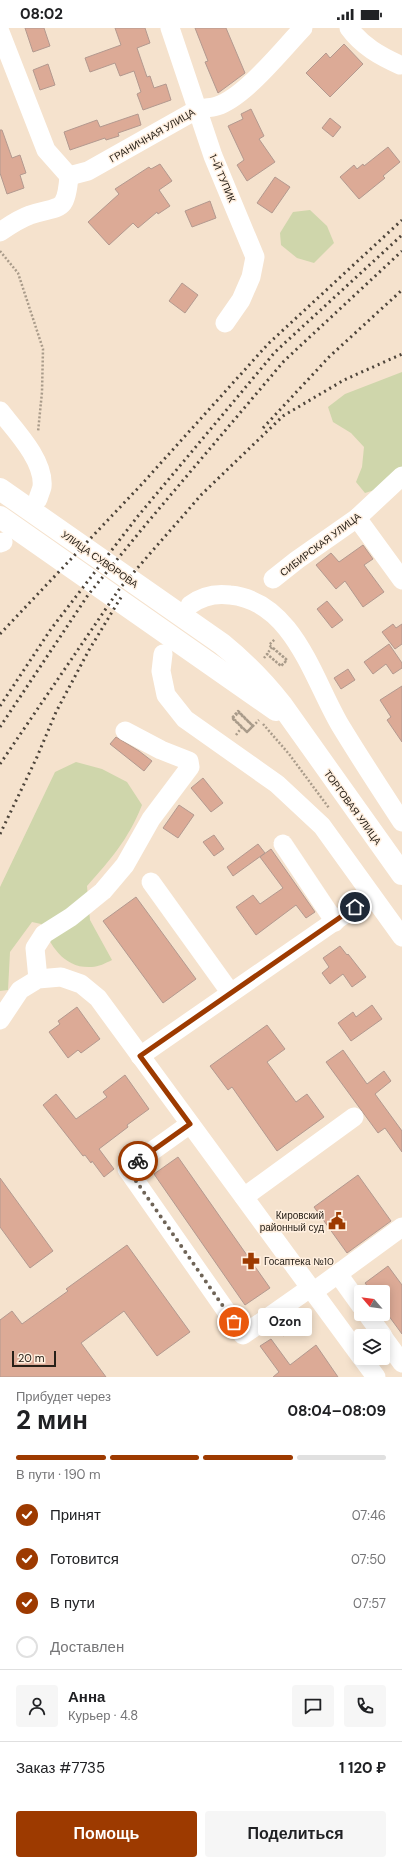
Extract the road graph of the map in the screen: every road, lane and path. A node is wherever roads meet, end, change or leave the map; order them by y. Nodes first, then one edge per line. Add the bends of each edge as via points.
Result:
1 (170, 28) edge
2 (303, 28) edge
3 (349, 28) edge
4 (0, 32) edge
5 (401, 66) edge
6 (198, 109) junction
7 (69, 176) junction
8 (0, 232) edge
9 (0, 251) edge
10 (225, 323) dead end
11 (0, 411) edge
12 (37, 436) dead end
13 (402, 476) edge
14 (0, 489) edge
15 (38, 499) dead end
16 (0, 517) edge
17 (357, 518) junction
18 (273, 580) dead end
19 (402, 580) edge
20 (190, 605) dead end
21 (200, 630) joint
22 (269, 645) dead end
23 (163, 654) dead end
24 (262, 660) dead end
25 (254, 716) dead end
26 (259, 720) junction
27 (242, 727) dead end
28 (125, 731) dead end
29 (305, 740) junction
30 (332, 813) dead end
31 (402, 822) edge
32 (283, 844) dead end
33 (402, 874) edge
34 (151, 882) dead end
35 (371, 896) junction
36 (335, 922) junction
37 (402, 937) edge
38 (38, 979) junction
39 (230, 992) junction
40 (0, 1020) edge
41 (140, 1056) junction
42 (354, 1117) dead end
43 (190, 1124) junction
44 (244, 1197) junction
45 (401, 1231) edge
46 (338, 1274) junction
47 (312, 1290) junction
48 (354, 1296) edge
49 (390, 1346) edge
50 (354, 1348) edge
51 (402, 1363) edge
52 (367, 1365) edge
53 (376, 1377) edge

1 - 6 street, 1-Й ТУПИК
2 - 6 street, ГРАНИЧНАЯ УЛИЦА via 231,99 216,106
3 - 5 street via 369,49
4 - 7 street via 46,150
6 - 7 street, ГРАНИЧНАЯ УЛИЦА via 88,171
6 - 10 street, 1-Й ТУПИК via 213,156 255,257 251,277
7 - 8 street via 67,194 62,204 54,210 32,214 15,221
9 - 12 path via 18,273 43,349
11 - 15 street via 27,445 39,468 42,487
13 - 17 street, СИБИРСКАЯ УЛИЦА
14 - 21 main road, УЛИЦА СУВОРОВА
16 - 29 main road, ТОРГОВАЯ УЛИЦА via 270,704
17 - 18 street, СИБИРСКАЯ УЛИЦА
17 - 19 street
20 - 31 street via 208,596 238,595 274,613 290,632 318,680 339,724
21 - 29 main road, ТОРГОВАЯ УЛИЦА via 242,661 263,682
22 - 24 path via 275,650 281,655 287,660 281,666 267,654 272,647 287,660 281,666 267,654
23 - 35 street via 161,671 166,695 185,719 277,784 302,806 322,826
25 - 26 path
26 - 27 path via 253,726 248,721 244,716 239,712 236,715 233,718 238,723 242,727 247,732 250,729 253,726 248,721 243,716 238,712 232,718 237,723 242,727 248,732 254,726 248,721 243,716 238,711 232,718
26 - 30 path via 289,754
28 - 38 street via 161,750 183,758 189,762 190,767 151,818 125,866 103,891 71,917 44,934 34,948
29 - 33 main road, ТОРГОВАЯ УЛИЦА
32 - 36 street
34 - 39 street
35 - 36 street
35 - 37 street
36 - 39 street
38 - 40 street via 20,990
38 - 41 street via 61,978 81,984 98,998
39 - 41 street
41 - 43 street
42 - 44 street
43 - 44 street
43 - 47 street via 127,1168 244,1334
44 - 47 street
45 - 46 street
46 - 47 street
46 - 48 street
47 - 50 street
49 - 51 street
52 - 53 street

